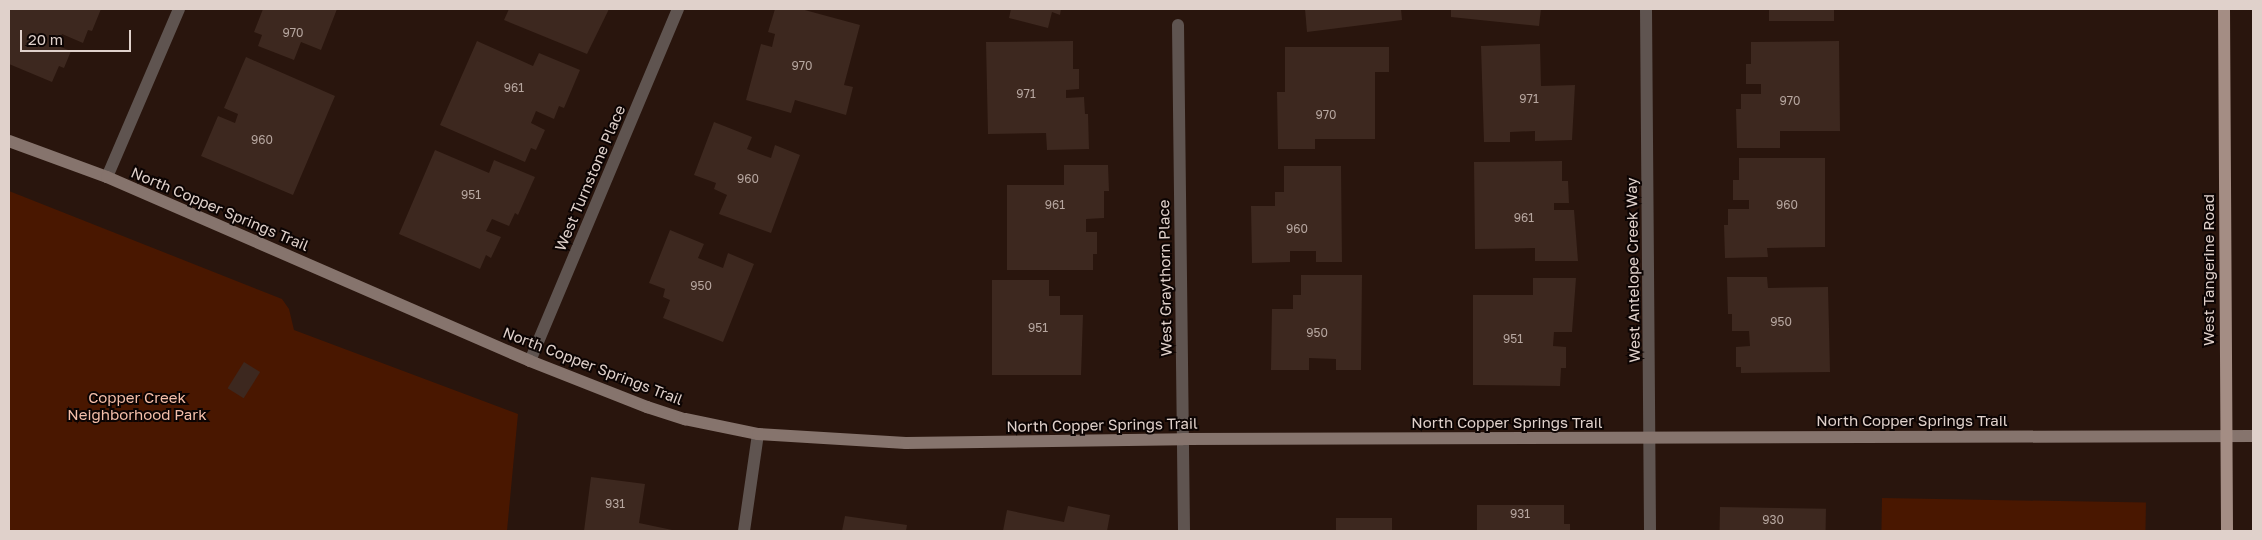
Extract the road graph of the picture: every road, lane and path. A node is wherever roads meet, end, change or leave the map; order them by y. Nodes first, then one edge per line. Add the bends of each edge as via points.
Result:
1 (179, 9) edge
2 (678, 9) edge
3 (1646, 9) edge
4 (2224, 9) edge
5 (1178, 24) dead end
6 (9, 141) edge
7 (107, 177) junction
8 (530, 361) junction
9 (758, 434) junction
10 (2253, 436) edge
11 (2226, 437) junction
12 (1651, 438) junction
13 (1183, 439) junction
14 (744, 531) edge
15 (1184, 531) edge
16 (1650, 531) edge
17 (2227, 531) edge

1 - 7 street
2 - 8 street, West Turnstone Place
3 - 12 street, West Antelope Creek Way
4 - 11 main road, West Tangerine Road
5 - 13 street, West Graythorn Place
6 - 7 street, North Copper Springs Trail
7 - 8 street, North Copper Springs Trail
8 - 9 street, North Copper Springs Trail via 685,419
9 - 13 street, North Copper Springs Trail via 906,443
9 - 14 street
10 - 11 street, North Copper Springs Trail
11 - 12 street, North Copper Springs Trail
11 - 17 main road, West Tangerine Road
12 - 13 street, North Copper Springs Trail
12 - 16 street, West Antelope Creek Way
13 - 15 street, West Graythorn Place

